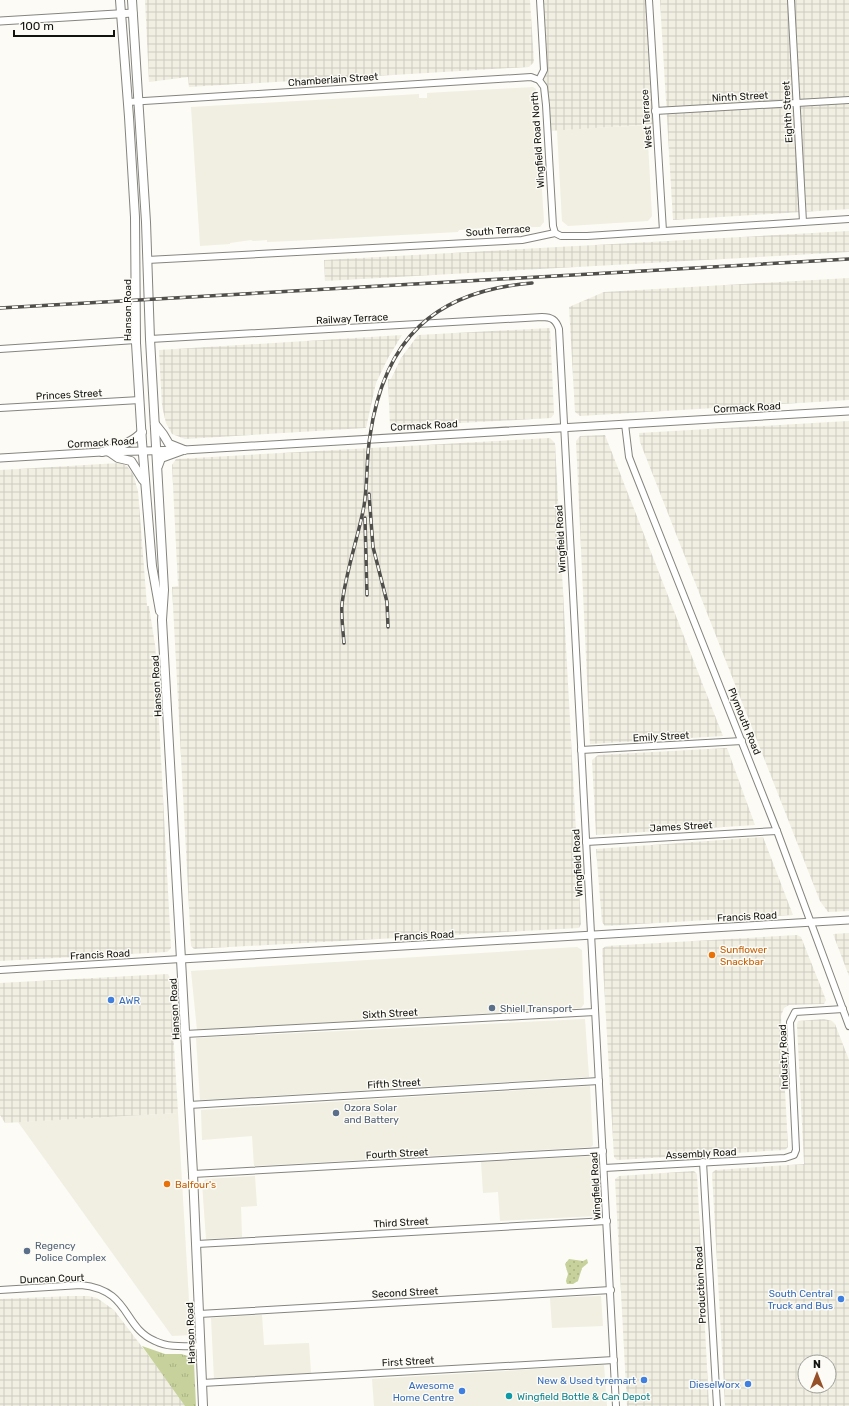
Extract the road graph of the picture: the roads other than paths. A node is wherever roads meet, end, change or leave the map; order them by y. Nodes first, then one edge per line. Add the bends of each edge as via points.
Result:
1 (120, 0) edge
2 (132, 0) edge
3 (540, 0) edge
4 (791, 0) edge
5 (649, 2) edge
6 (121, 13) junction
7 (133, 13) junction
8 (0, 21) edge
9 (539, 80) junction
10 (849, 100) edge
11 (128, 102) junction
12 (139, 102) junction
13 (796, 103) junction
14 (655, 111) junction
15 (849, 219) edge
16 (803, 222) junction
17 (663, 231) junction
18 (555, 233) junction
19 (136, 244) junction
20 (147, 260) junction
21 (554, 320) joint
22 (150, 339) junction
23 (136, 340) junction
24 (0, 349) edge
25 (140, 400) junction
26 (0, 408) edge
27 (849, 411) edge
28 (155, 424) junction
29 (625, 424) junction
30 (564, 427) junction
31 (142, 432) junction
32 (157, 450) junction
33 (184, 450) junction
34 (143, 451) junction
35 (105, 452) junction
36 (0, 458) edge
37 (157, 473) junction
38 (146, 484) junction
39 (162, 620) junction
40 (742, 741) junction
41 (581, 750) junction
42 (777, 831) junction
43 (586, 842) junction
44 (849, 920) edge
45 (811, 922) junction
46 (591, 935) junction
47 (181, 959) junction
48 (0, 970) edge
49 (843, 1010) junction
50 (595, 1012) junction
51 (849, 1026) edge
52 (185, 1034) junction
53 (599, 1081) junction
54 (189, 1105) junction
55 (796, 1150) joint
56 (603, 1151) junction
57 (703, 1162) junction
58 (604, 1168) junction
59 (193, 1174) junction
60 (607, 1221) junction
61 (197, 1244) junction
62 (0, 1290) edge
63 (611, 1290) junction
64 (199, 1314) junction
65 (201, 1346) junction
66 (614, 1360) junction
67 (202, 1383) junction
68 (204, 1403) edge
69 (616, 1406) edge
70 (717, 1406) edge

1 - 6 main road, Hanson Road
2 - 7 main road, Hanson Road
3 - 9 street, Wingfield Road North via 544,70
4 - 13 street, Eighth Street
5 - 14 street, West Terrace
6 - 7 street
6 - 8 street
6 - 11 main road, Hanson Road
7 - 12 main road, Hanson Road
9 - 12 street, Chamberlain Street via 520,77
9 - 18 street, Wingfield Road North via 544,87 546,105
10 - 13 street, Ninth Street
11 - 12 street, Chamberlain Street
11 - 19 main road, Hanson Road
12 - 20 main road, Hanson Road
13 - 14 street, Ninth Street
13 - 16 street, Eighth Street
14 - 17 street, West Terrace
15 - 16 street, South Terrace
16 - 17 street, South Terrace
17 - 18 street, South Terrace via 569,237
18 - 20 street, South Terrace via 522,240
19 - 20 main road
19 - 23 main road, Hanson Road
20 - 22 main road, Hanson Road
21 - 22 street, Railway Terrace via 542,317
21 - 30 street, Wingfield Road via 559,329
22 - 28 main road, Hanson Road
23 - 24 street
23 - 25 main road, Hanson Road
25 - 26 street, Princes Street
25 - 31 main road, Hanson Road
27 - 29 street, Cormack Road
28 - 32 main road, Hanson Road
28 - 33 main road via 168,444
29 - 30 street, Cormack Road
29 - 40 street, Plymouth Road via 632,463
30 - 33 street, Cormack Road
30 - 41 street, Wingfield Road
31 - 34 main road, Hanson Road
31 - 35 main road
32 - 33 street, Cormack Road
32 - 34 street, Cormack Road
32 - 37 main road, Hanson Road
33 - 37 main road via 161,458
34 - 35 street, Cormack Road
34 - 38 main road, Hanson Road
35 - 36 street, Cormack Road
35 - 38 main road via 131,461
37 - 39 main road, Hanson Road via 164,590
38 - 39 main road, Hanson Road via 152,566
39 - 47 main road, Hanson Road
40 - 41 street, Emily Street
40 - 42 street, Plymouth Road
41 - 43 street, Wingfield Road
42 - 43 street, James Street
42 - 45 street, Plymouth Road
43 - 46 street, Wingfield Road
44 - 45 street, Francis Road
45 - 46 street, Francis Road
45 - 49 street, Plymouth Road
46 - 47 street, Francis Road
46 - 50 street, Wingfield Road
47 - 48 street, Francis Road
47 - 52 main road, Hanson Road
49 - 51 street, Plymouth Road
49 - 55 street, Industry Road via 795,1012 790,1022
50 - 52 street, Sixth Street
50 - 53 street, Wingfield Road
52 - 54 main road, Hanson Road
53 - 54 street, Fifth Street
53 - 56 street, Wingfield Road
54 - 59 main road, Hanson Road
55 - 57 street, Assembly Road via 794,1154 785,1158
56 - 58 street, Wingfield Road
56 - 59 street, Fourth Street
57 - 58 street, Assembly Road
57 - 70 street, Production Road
58 - 60 street, Wingfield Road
59 - 61 main road, Hanson Road
60 - 61 street, Third Street
60 - 63 street, Wingfield Road
61 - 64 main road, Hanson Road
62 - 65 street, Duncan Court via 91,1286 104,1291 119,1302 142,1332 153,1340 164,1345
63 - 64 street, Second Street
63 - 66 street, Wingfield Road
64 - 65 main road, Hanson Road
65 - 67 main road, Hanson Road
66 - 67 street, First Street
66 - 69 street, Wingfield Road
67 - 68 main road, Hanson Road

